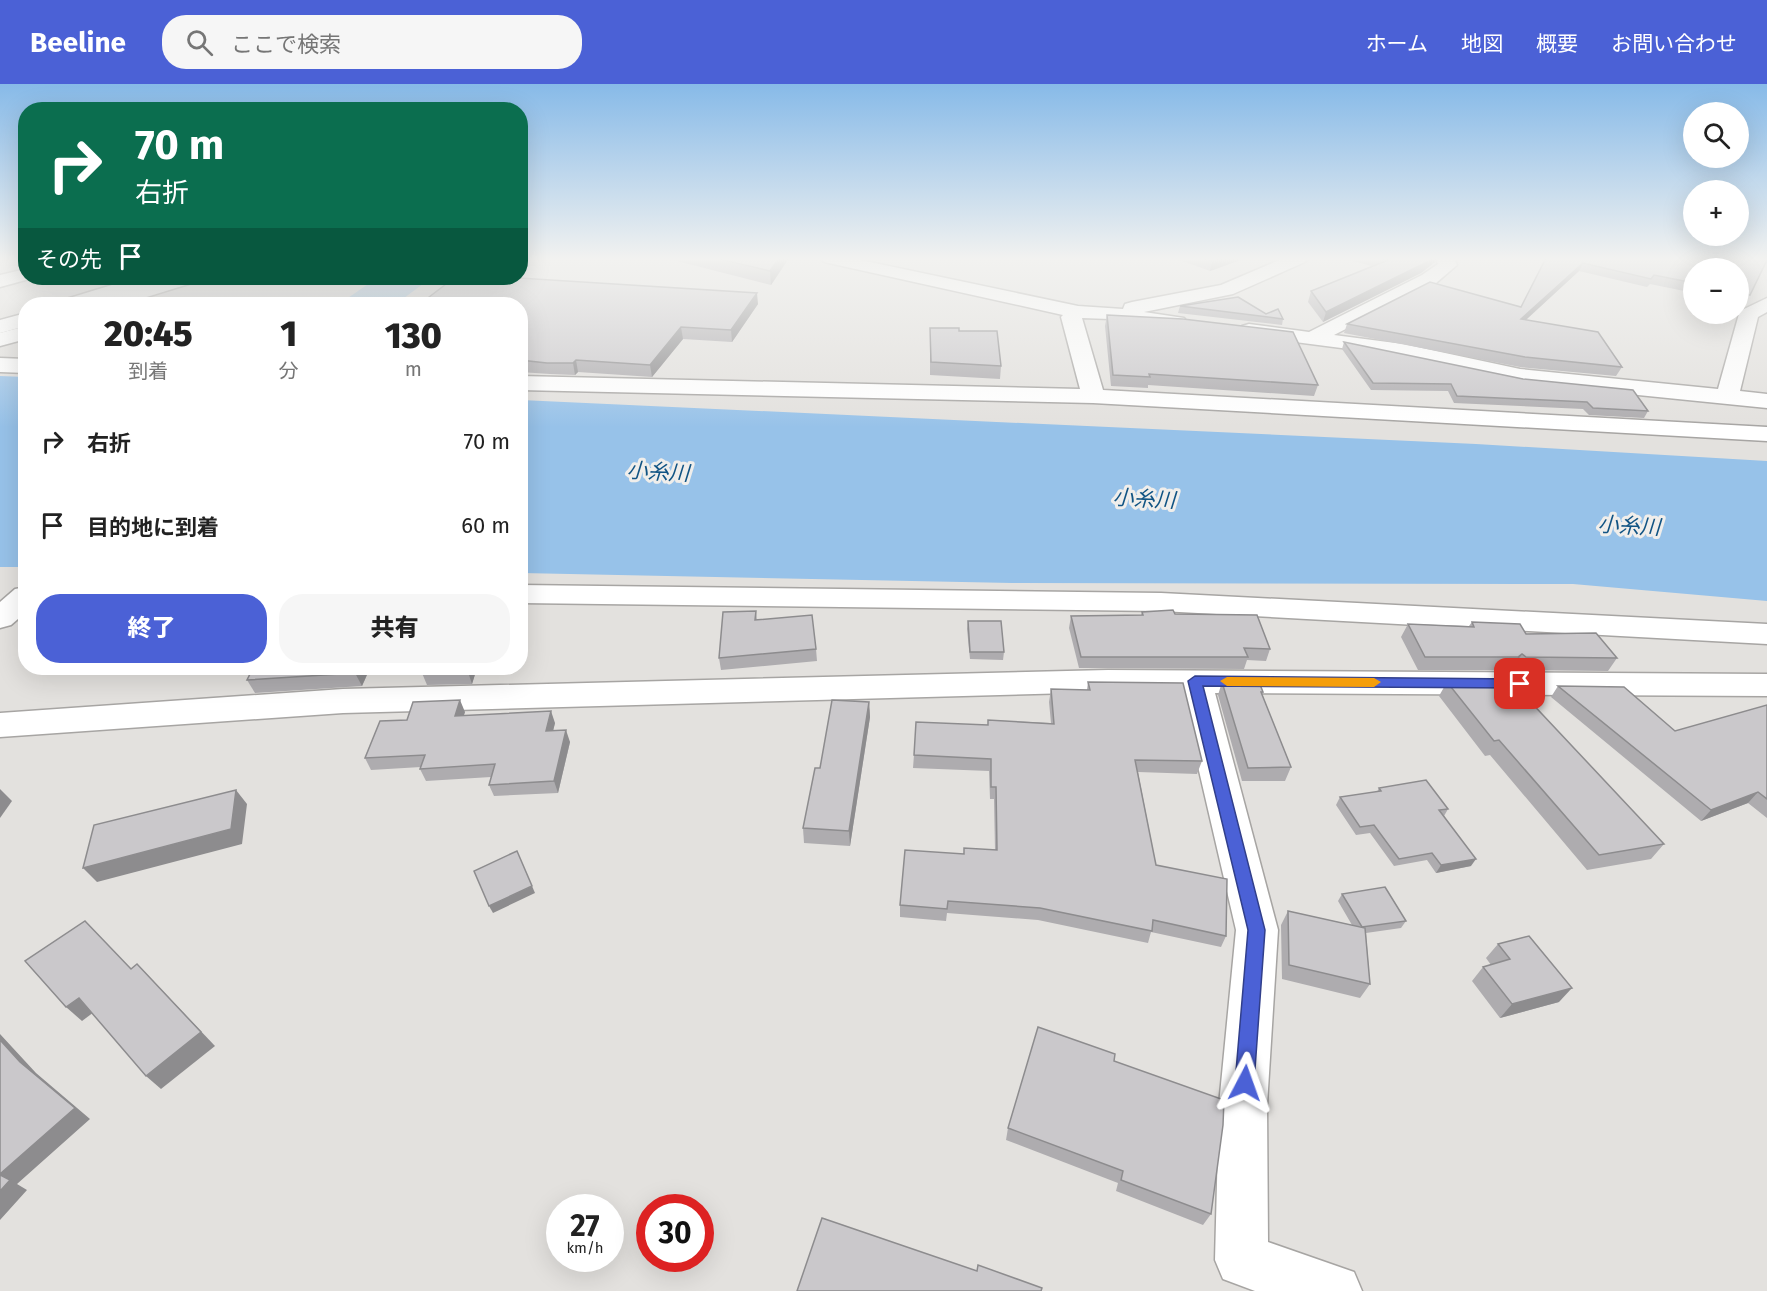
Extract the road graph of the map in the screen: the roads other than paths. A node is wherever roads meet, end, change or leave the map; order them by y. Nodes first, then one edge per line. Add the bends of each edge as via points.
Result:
1 (1075, 314) edge
2 (1120, 314) edge
3 (1359, 314) edge
4 (1749, 314) edge
5 (18, 321) edge
6 (1202, 325) edge
7 (0, 327) edge
8 (1224, 327) edge
9 (18, 334) edge
10 (1314, 337) junction
11 (0, 340) edge
12 (0, 365) edge
13 (18, 366) edge
14 (528, 383) edge
15 (1093, 396) junction
16 (1728, 397) junction
17 (1767, 401) edge
18 (1767, 434) edge
19 (528, 594) edge
20 (18, 603) edge
21 (0, 618) edge
22 (1767, 634) edge
23 (1195, 681) junction
24 (1767, 685) edge
25 (0, 725) edge
26 (1335, 1291) edge

1 - 15 street via 1071,317
2 - 6 street
3 - 10 street
4 - 16 street
5 - 7 street
8 - 10 street
9 - 11 street
10 - 16 street via 1403,350 1520,376
12 - 13 street
14 - 15 street
15 - 18 street
16 - 17 street
19 - 22 street via 1161,602
20 - 21 street
23 - 24 street
23 - 25 street via 343,701
23 - 26 street via 1257,930 1243,1105 1242,1260

